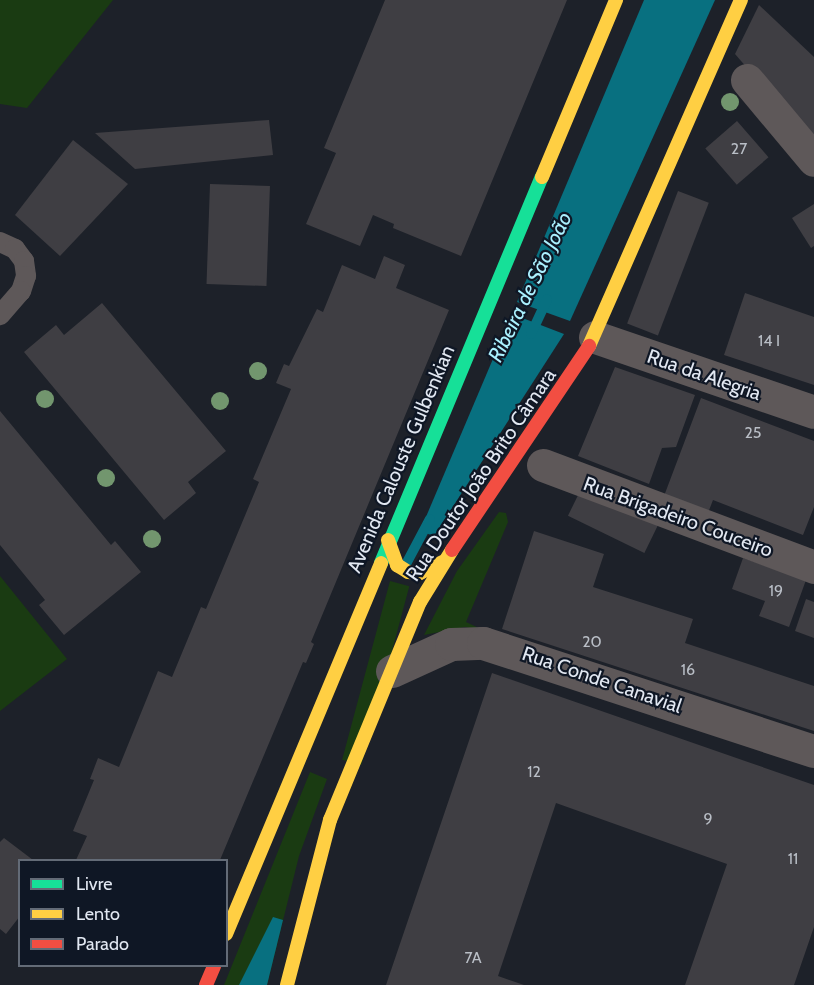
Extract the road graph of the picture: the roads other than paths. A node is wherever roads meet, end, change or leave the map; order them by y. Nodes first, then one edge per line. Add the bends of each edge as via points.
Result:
1 (616, 0) edge
2 (741, 0) edge
3 (747, 80) dead end
4 (814, 160) edge
5 (0, 242) edge
6 (0, 315) edge
7 (595, 337) junction
8 (814, 412) edge
9 (543, 465) dead end
10 (388, 540) junction
11 (443, 562) junction
12 (814, 567) edge
13 (392, 671) junction
14 (814, 751) edge
15 (228, 929) edge
16 (214, 967) edge
17 (206, 985) edge
18 (287, 985) edge

1 - 10 main road, Avenida Calouste Gulbenkian
2 - 7 main road, Rua Doutor João Brito Câmara
3 - 4 street
5 - 6 lane via 15,249 24,261 26,276 21,291
7 - 8 street, Rua da Alegria
7 - 11 main road, Rua Doutor João Brito Câmara
9 - 12 street, Rua Brigadeiro Couceiro
10 - 11 main road via 393,559 408,572 420,573
10 - 15 main road, Avenida Calouste Gulbenkian
11 - 13 main road, Rua Doutor João Brito Câmara via 420,602
13 - 14 street, Rua Conde Canavial via 451,644 483,643
13 - 18 main road, Rua Doutor João Brito Câmara via 330,820
16 - 17 main road

